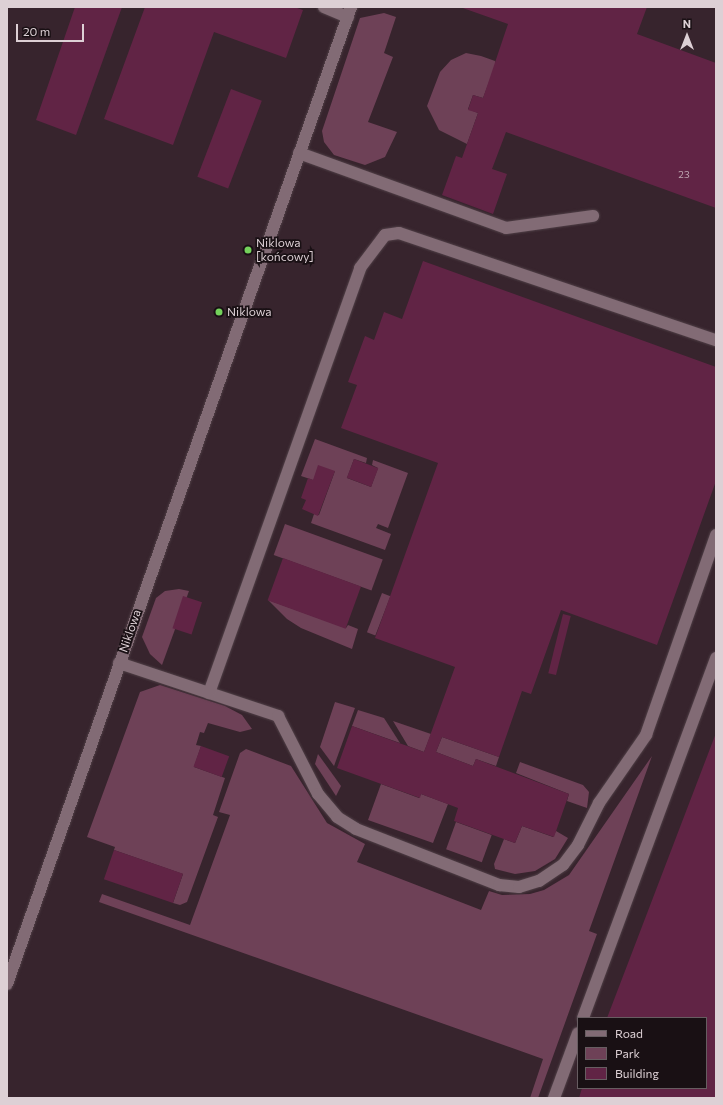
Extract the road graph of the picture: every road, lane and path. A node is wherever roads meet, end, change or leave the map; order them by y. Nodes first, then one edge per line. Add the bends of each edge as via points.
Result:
1 (324, 7) edge
2 (349, 12) edge
3 (300, 152) junction
4 (593, 216) dead end
5 (716, 340) edge
6 (716, 535) edge
7 (716, 658) edge
8 (119, 663) junction
9 (209, 693) junction
10 (7, 984) edge
11 (583, 1017) edge
12 (577, 1036) edge
13 (554, 1098) edge

1 - 2 street
2 - 3 street, Niklowa
3 - 4 street via 506,228
3 - 8 street, Niklowa
5 - 9 street via 399,233 385,235 360,268
6 - 9 street via 646,735 599,804 578,845 563,865 539,880 519,887 499,885 356,829 336,817 318,794 278,716
7 - 11 street
8 - 9 street
8 - 10 street, Niklowa
12 - 13 street

